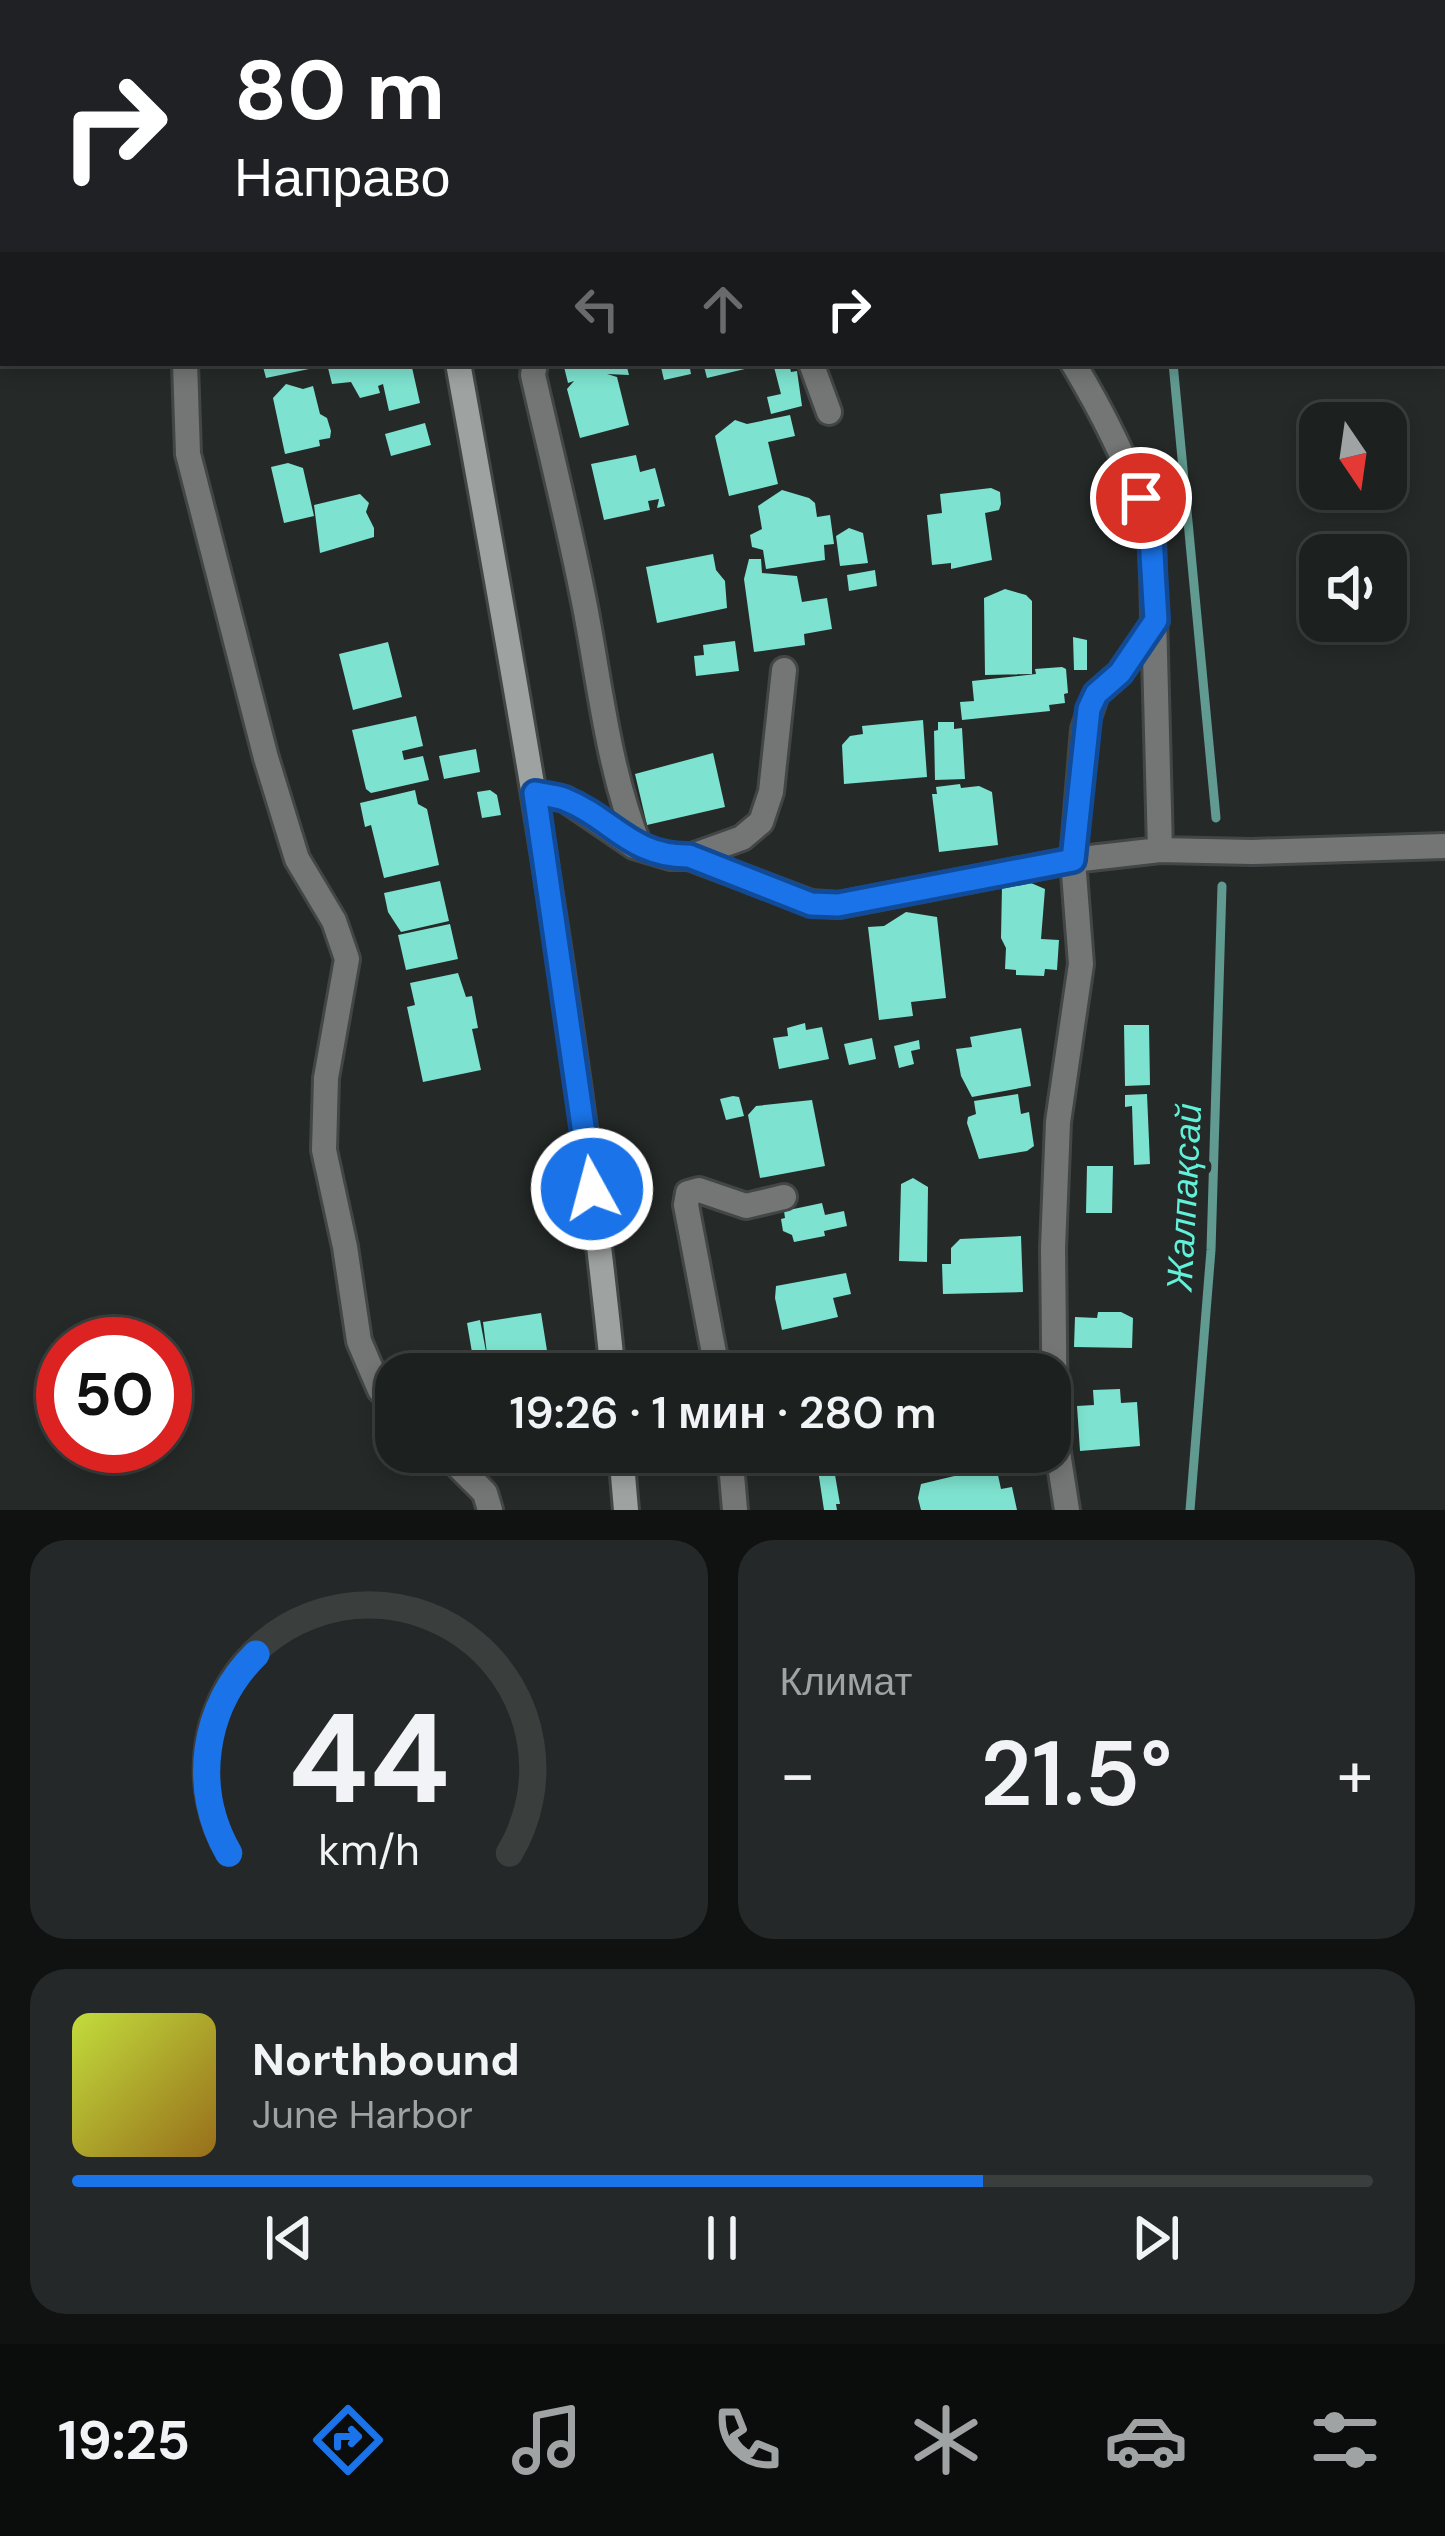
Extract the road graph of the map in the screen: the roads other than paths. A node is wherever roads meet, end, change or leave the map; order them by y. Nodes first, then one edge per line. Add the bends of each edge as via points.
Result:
1 (185, 366) edge
2 (459, 366) edge
3 (534, 366) edge
4 (812, 366) edge
5 (1075, 366) edge
6 (830, 412) dead end
7 (1156, 620) junction
8 (784, 670) dead end
9 (535, 793) junction
10 (1445, 846) edge
11 (640, 848) junction
12 (1160, 850) junction
13 (689, 856) junction
14 (1073, 860) junction
15 (784, 1197) dead end
16 (611, 1353) edge
17 (714, 1353) edge
18 (375, 1378) edge
19 (465, 1473) edge
20 (623, 1473) edge
21 (731, 1473) edge
22 (490, 1510) edge
23 (626, 1510) edge
24 (734, 1510) edge
25 (1067, 1510) edge

1 - 18 street via 188,454 266,758 298,859 347,958 326,1078 324,1150 359,1341
2 - 9 main road
3 - 11 street via 605,726
4 - 6 street
5 - 7 street via 1141,498
7 - 12 street
7 - 14 street via 1089,709
8 - 13 street via 761,822 742,838
9 - 11 street via 565,799
9 - 16 main road
10 - 12 street
11 - 13 street
12 - 14 street
13 - 14 street via 811,904 838,905
14 - 25 street via 1081,964 1058,1121 1053,1248 1055,1433
15 - 17 street via 746,1206 688,1193
19 - 22 street
20 - 23 main road
21 - 24 street

